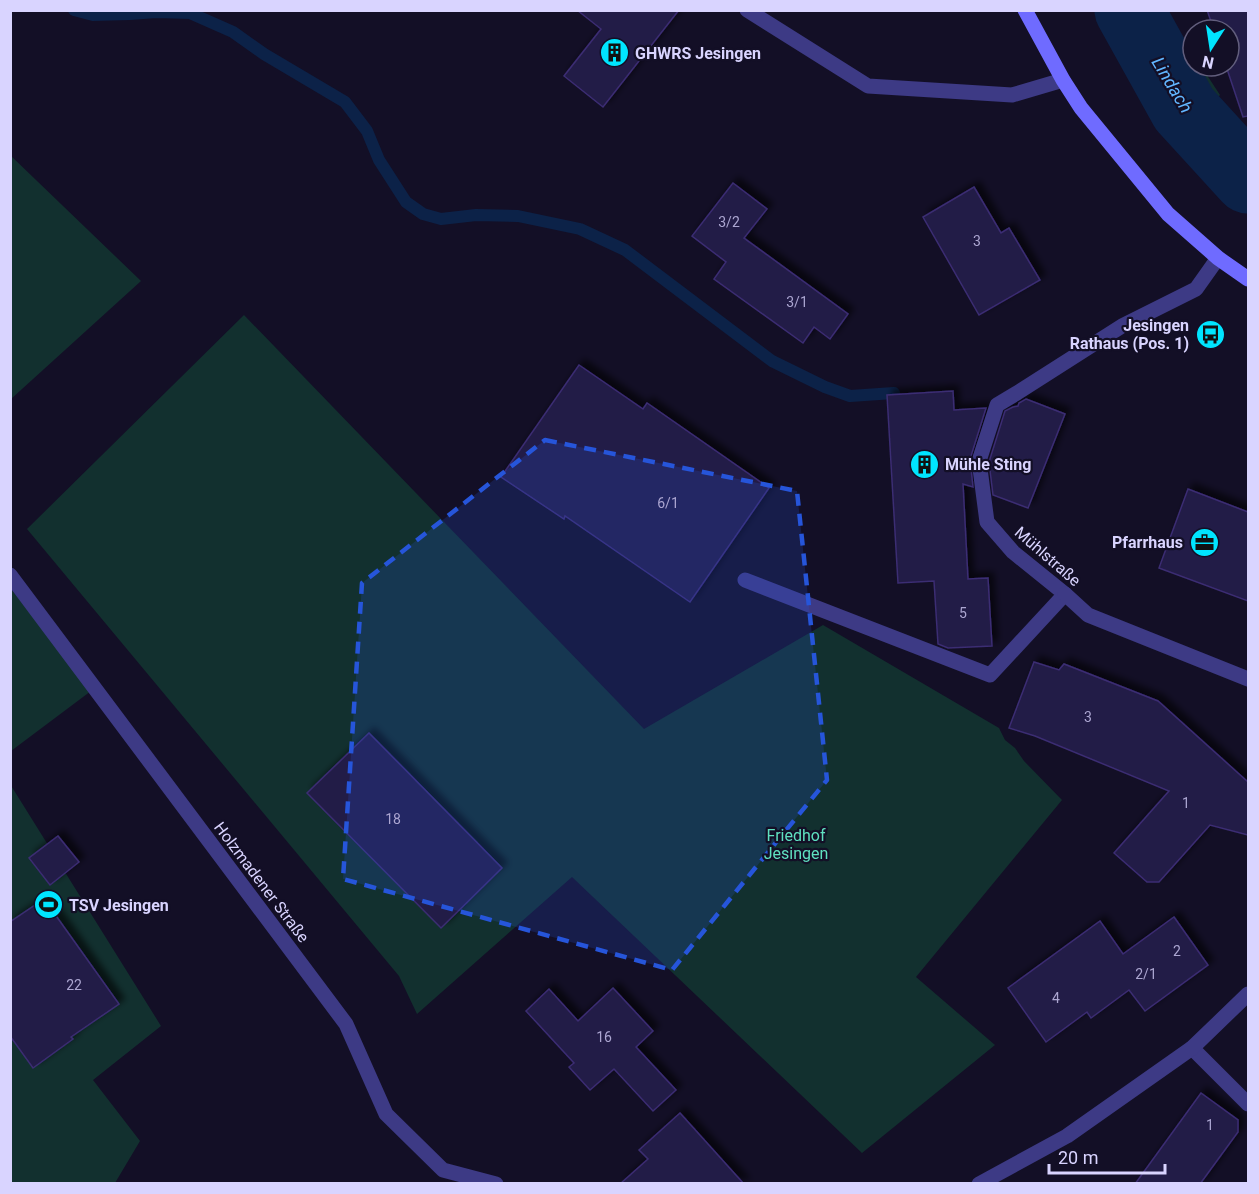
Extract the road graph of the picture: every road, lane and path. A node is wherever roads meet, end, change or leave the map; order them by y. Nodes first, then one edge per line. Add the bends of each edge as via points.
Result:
1 (747, 10) edge
2 (1025, 10) edge
3 (1063, 80) junction
4 (1218, 258) junction
5 (1248, 279) edge
6 (10, 575) edge
7 (745, 580) dead end
8 (1065, 594) junction
9 (1248, 679) edge
10 (1248, 994) edge
11 (1192, 1048) junction
12 (1248, 1104) edge
13 (496, 1184) edge
14 (979, 1184) edge

1 - 3 street via 868,86 1012,95
2 - 3 main road
3 - 4 main road via 1168,214
4 - 5 main road
4 - 8 street, Mühlstraße via 1197,289 1122,326 997,405 979,461 987,522 1013,552
6 - 13 street, Holzmadener Straße via 346,1024 386,1114 443,1170
7 - 8 street via 990,675
8 - 9 street, Mühlstraße via 1088,615
10 - 11 street
11 - 12 street
11 - 14 street via 1067,1137

